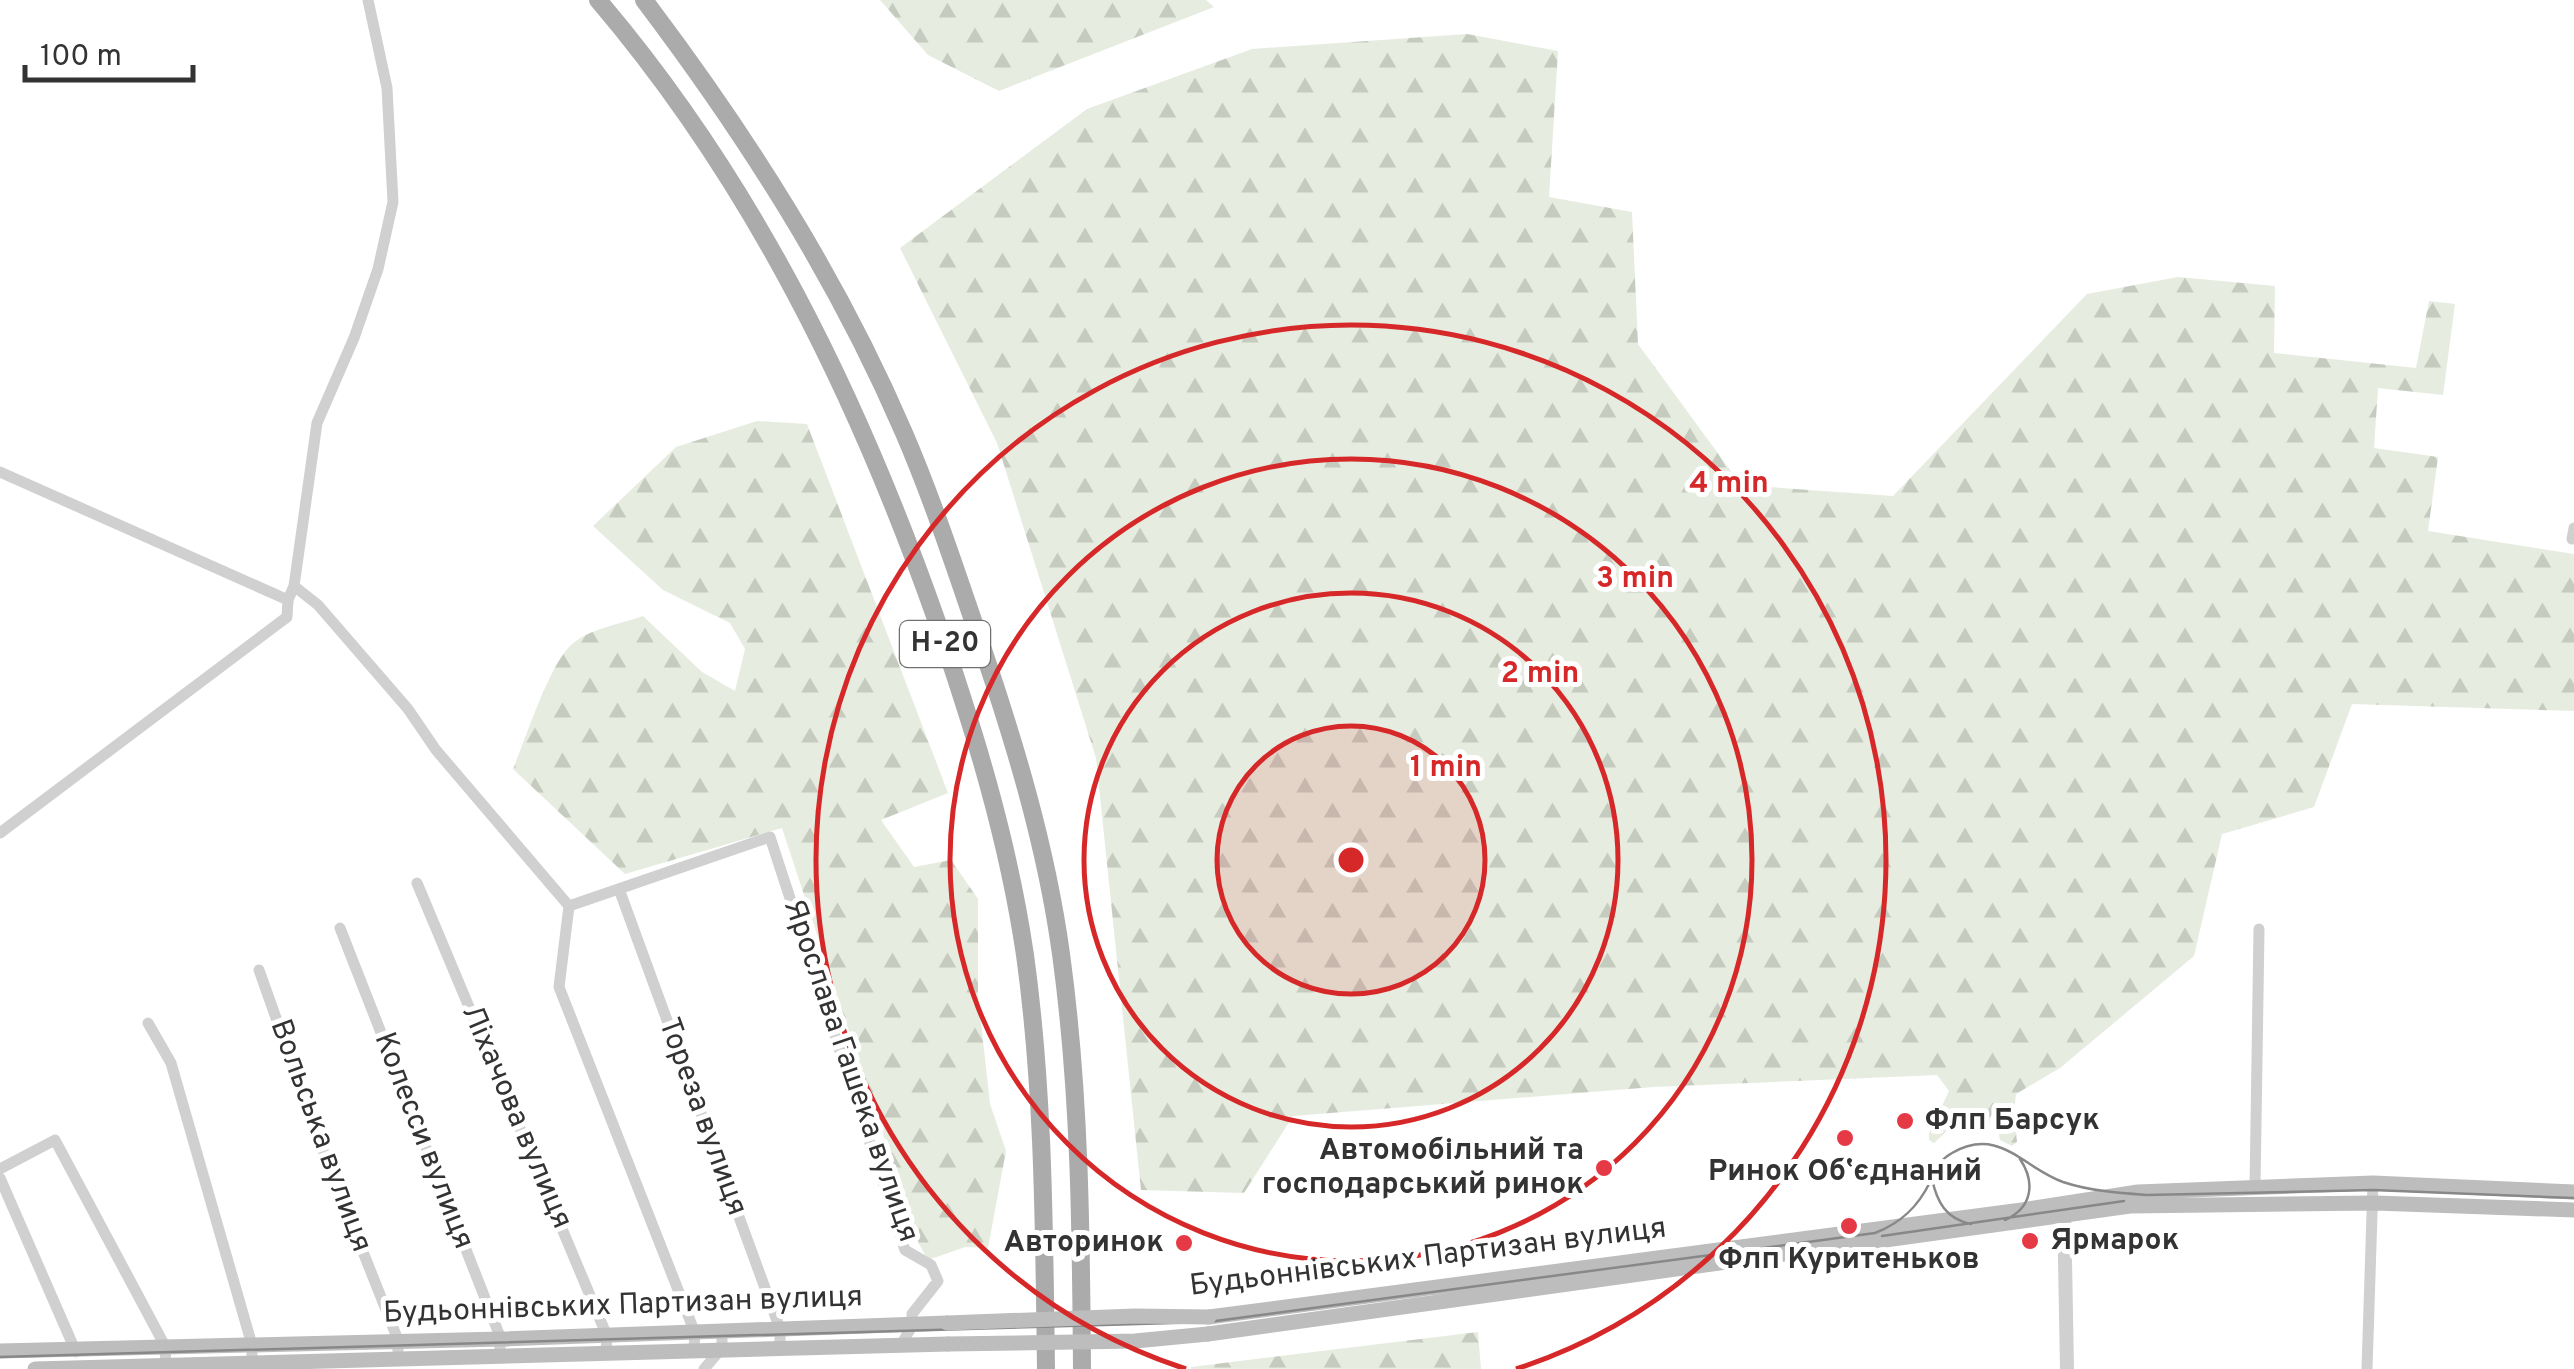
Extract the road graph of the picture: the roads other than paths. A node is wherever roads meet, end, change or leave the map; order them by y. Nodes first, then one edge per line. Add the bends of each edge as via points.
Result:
1 (368, 0) edge
2 (598, 0) edge
3 (644, 0) edge
4 (0, 472) edge
5 (294, 586) junction
6 (288, 600) junction
7 (0, 833) edge
8 (417, 883) dead end
9 (618, 889) junction
10 (569, 906) junction
11 (340, 928) dead end
12 (2260, 929) dead end
13 (260, 970) dead end
14 (148, 1023) dead end
15 (0, 1169) edge
16 (0, 1178) edge
17 (2373, 1184) junction
18 (2255, 1188) junction
19 (2574, 1192) edge
20 (2374, 1204) junction
21 (2064, 1210) junction
22 (2574, 1210) edge
23 (1208, 1325) junction
24 (912, 1326) junction
25 (780, 1329) junction
26 (722, 1340) junction
27 (694, 1341) junction
28 (607, 1344) junction
29 (252, 1345) junction
30 (901, 1345) junction
31 (165, 1346) junction
32 (197, 1346) junction
33 (500, 1347) junction
34 (780, 1347) junction
35 (76, 1349) junction
36 (398, 1349) junction
37 (0, 1351) edge
38 (441, 1355) edge
39 (252, 1362) junction
40 (166, 1365) junction
41 (198, 1367) edge
42 (76, 1368) edge
43 (35, 1369) edge
44 (50, 1369) edge
45 (704, 1369) edge
46 (1046, 1369) edge
47 (1082, 1369) edge
48 (2066, 1369) edge
49 (2367, 1369) edge

1 - 5 street via 386,88 393,202 378,269 317,423
2 - 46 main road, Н-20 via 728,176 799,296 871,445 967,707 1010,868 1038,1066
3 - 47 main road, Н-20 via 758,160 833,288 904,433 999,695 1026,788 1063,969 1080,1173
4 - 6 street
5 - 6 street
5 - 10 street via 408,708
6 - 7 street via 287,617
8 - 28 street, Ліхачова вулиця
9 - 10 street
9 - 24 street, Ярослава Гашека вулиця via 770,837 905,1250 931,1265 938,1281 912,1314
9 - 25 street, Тореза вулиця
10 - 27 street via 559,987
11 - 33 street, Колесси вулиця
12 - 18 street
13 - 36 street, Вольська вулиця
14 - 29 street via 171,1063
15 - 31 street via 55,1140
16 - 35 street
17 - 18 main road, Будьоннівських Партизан вулиця
17 - 19 main road, Будьоннівських Партизан вулиця
17 - 20 street
18 - 21 main road, Будьоннівських Партизан вулиця via 2138,1192
20 - 21 main road, Будьоннівських Партизан вулиця
20 - 22 main road, Будьоннівських Партизан вулиця
20 - 49 street
21 - 23 main road, Будьоннівських Партизан вулиця
21 - 48 street
23 - 24 main road, Будьоннівських Партизан вулиця, bridge via 1135,1316
23 - 30 main road, Будьоннівських Партизан вулиця, bridge via 1117,1342
24 - 25 main road, Будьоннівських Партизан вулиця
24 - 30 street, Ярослава Гашека вулиця
25 - 26 main road, Будьоннівських Партизан вулиця
25 - 34 street, Тореза вулиця
26 - 27 main road, Будьоннівських Партизан вулиця
26 - 34 main road, Будьоннівських Партизан вулиця
26 - 45 street
27 - 28 main road, Будьоннівських Партизан вулиця
28 - 33 main road, Будьоннівських Партизан вулиця
29 - 32 main road, Будьоннівських Партизан вулиця
29 - 36 main road, Будьоннівських Партизан вулиця
29 - 39 street
30 - 34 main road, Будьоннівських Партизан вулиця
31 - 32 main road, Будьоннівських Партизан вулиця
31 - 35 main road, Будьоннівських Партизан вулиця
31 - 40 street
32 - 41 street
33 - 38 main road, Будьоннівських Партизан вулиця
35 - 37 main road, Будьоннівських Партизан вулиця
35 - 42 street
36 - 38 main road, Будьоннівських Партизан вулиця
36 - 39 main road, Будьоннівських Партизан вулиця
39 - 41 main road, Будьоннівських Партизан вулиця
40 - 41 main road, Будьоннівських Партизан вулиця
40 - 42 main road, Будьоннівських Партизан вулиця
42 - 44 main road, Будьоннівських Партизан вулиця
43 - 44 main road, Будьоннівських Партизан вулиця

